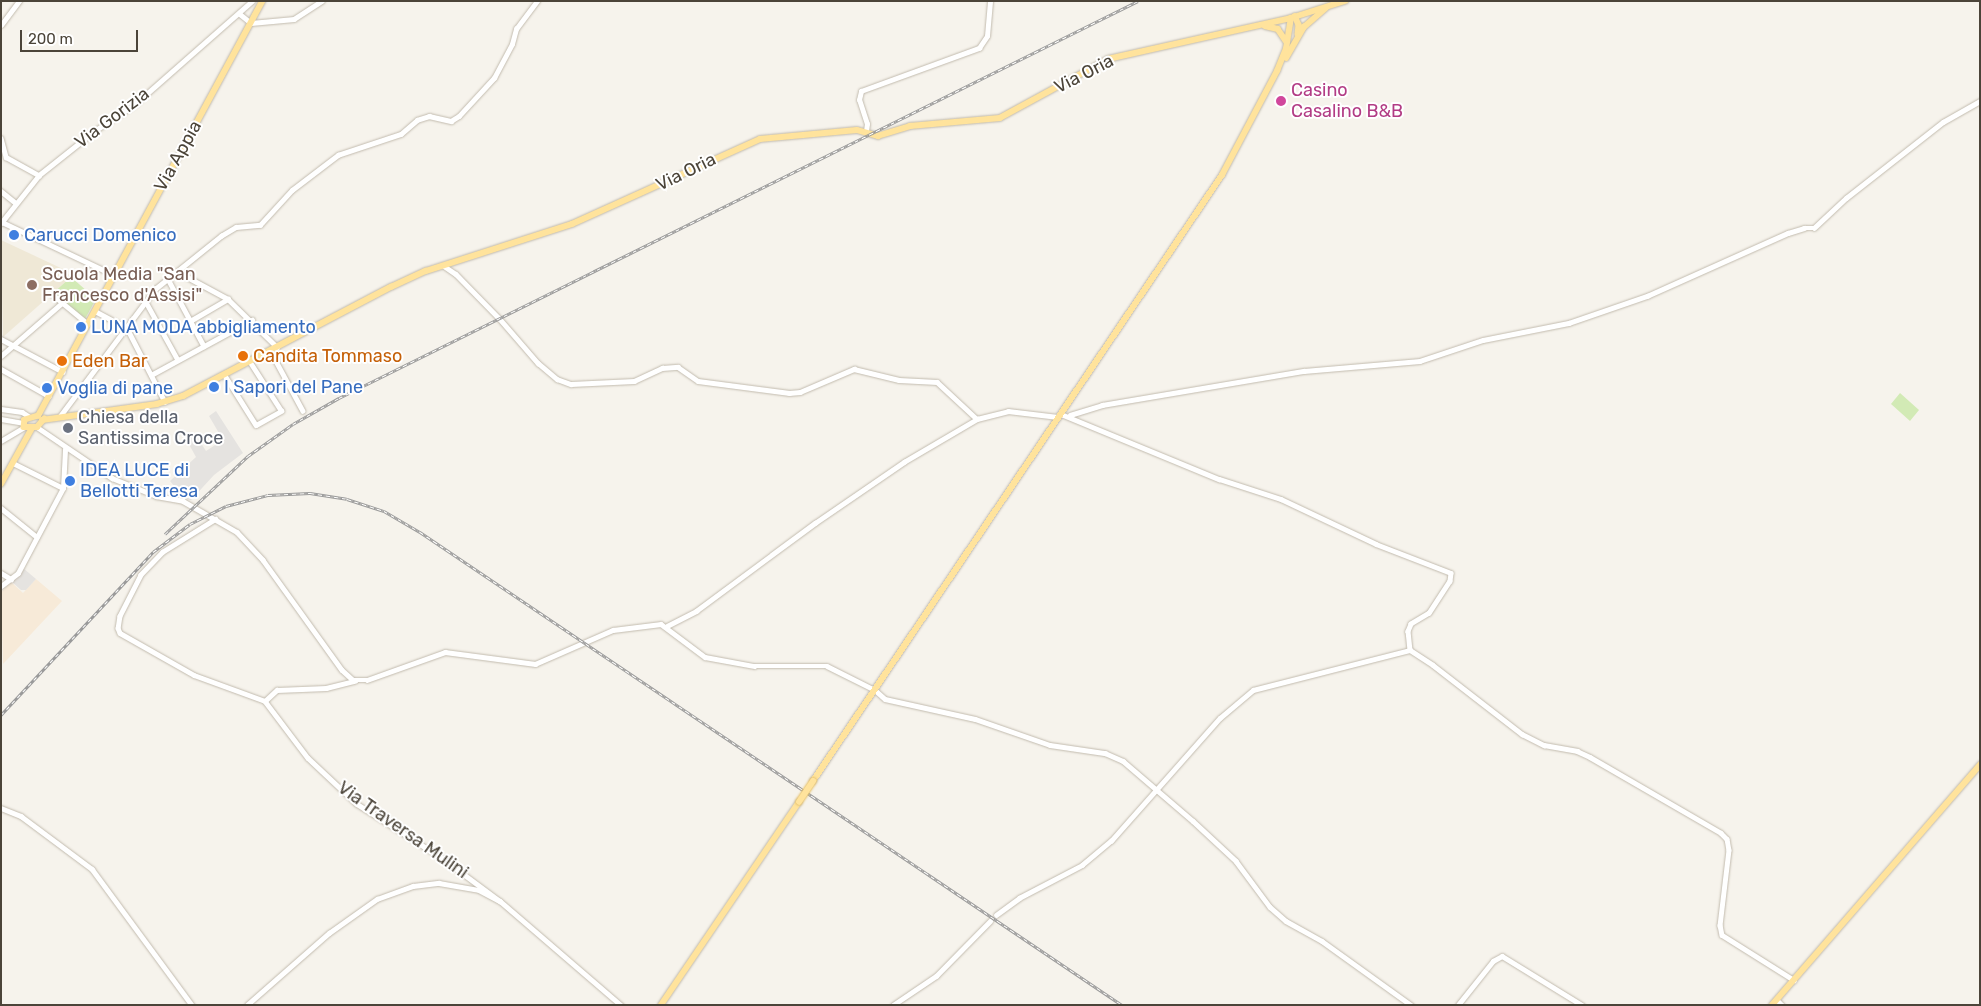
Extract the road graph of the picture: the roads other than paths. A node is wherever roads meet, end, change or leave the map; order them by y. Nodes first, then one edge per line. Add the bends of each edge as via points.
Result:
1 (19, 1) edge
2 (252, 1) edge
3 (262, 1) edge
4 (322, 1) edge
5 (537, 1) edge
6 (990, 1) edge
7 (1345, 1) edge
8 (1329, 7) junction
9 (240, 14) junction
10 (1293, 17) junction
11 (251, 23) junction
12 (1, 25) edge
13 (1256, 26) junction
14 (1298, 36) junction
15 (1286, 49) junction
16 (1980, 101) edge
17 (1262, 104) junction
18 (866, 131) junction
19 (1, 138) edge
20 (39, 175) junction
21 (1, 192) edge
22 (16, 203) junction
23 (2, 222) edge
24 (444, 266) junction
25 (178, 272) junction
26 (114, 275) junction
27 (168, 279) junction
28 (53, 295) dead end
29 (228, 299) junction
30 (146, 302) junction
31 (62, 303) junction
32 (95, 311) junction
33 (252, 320) junction
34 (190, 321) junction
35 (88, 324) junction
36 (127, 328) junction
37 (1, 339) edge
38 (13, 346) junction
39 (204, 346) junction
40 (276, 347) junction
41 (270, 350) junction
42 (1, 356) edge
43 (178, 360) junction
44 (249, 361) junction
45 (1, 369) edge
46 (63, 372) junction
47 (224, 374) junction
48 (151, 375) junction
49 (49, 396) junction
50 (165, 402) junction
51 (1, 410) edge
52 (303, 411) dead end
53 (1070, 415) junction
54 (60, 416) junction
55 (1060, 416) junction
56 (30, 417) junction
57 (1, 419) edge
58 (42, 419) junction
59 (977, 419) junction
60 (24, 425) junction
61 (33, 429) junction
62 (1, 441) edge
63 (65, 449) junction
64 (13, 462) junction
65 (1, 484) edge
66 (63, 488) junction
67 (1, 508) edge
68 (216, 519) junction
69 (37, 538) junction
70 (1, 574) edge
71 (11, 579) junction
72 (1, 586) edge
73 (666, 626) junction
74 (1410, 650) junction
75 (355, 680) junction
76 (875, 690) junction
77 (265, 701) junction
78 (1980, 765) edge
79 (1156, 787) junction
80 (1, 808) edge
81 (500, 901) junction
82 (996, 915) dead end
83 (990, 921) dead end
84 (1794, 980) junction
85 (1774, 1002) edge
86 (620, 1004) edge
87 (192, 1005) edge
88 (247, 1005) edge
89 (662, 1005) edge
90 (893, 1005) edge
91 (1411, 1005) edge
92 (1458, 1005) edge
93 (1582, 1005) edge
94 (1782, 1005) edge

1 - 12 street
2 - 9 street, Via Gorizia
3 - 11 main road, Via Appia
4 - 11 street via 294,19
5 - 25 street via 516,29 494,78 459,116 451,121 429,116 417,120 401,134 338,155 292,190 260,226 248,225 227,232
6 - 18 street via 988,36 979,48 861,91 859,100 867,124
7 - 8 main road, Via Oria
8 - 10 main road, Via Oria
8 - 14 main road via 1310,21
9 - 11 street
9 - 20 street, Via Gorizia via 134,105 93,132
10 - 13 main road, Via Oria
10 - 14 main road via 1299,25
10 - 15 main road
11 - 26 main road, Via Appia
13 - 15 main road via 1270,26 1281,31 1286,38
13 - 18 main road, Via Oria via 1108,59 1000,118 903,127 878,136
14 - 17 main road
15 - 17 main road
16 - 53 street via 1943,122 1846,198 1814,228 1788,233 1647,296 1569,323 1483,340 1411,363 1304,371 1102,405
17 - 55 main road via 1222,175
18 - 24 main road, Via Oria via 760,139 572,224
19 - 20 street via 6,157
20 - 22 street, Via Gorizia
21 - 22 street
22 - 23 street, Via Gorizia
23 - 26 street
24 - 40 main road, Via Oria via 391,287
24 - 59 street via 493,311 538,363 571,384 634,381 662,368 678,367 698,381 789,393 800,392 842,371 854,369 899,380 938,382
25 - 27 street
25 - 29 street
26 - 32 main road, Via Appia
27 - 30 street
27 - 34 street
28 - 31 street
29 - 33 street
29 - 34 street
30 - 36 street
30 - 43 street
31 - 35 street
31 - 38 street
32 - 35 main road, Via Appia
32 - 36 street
33 - 39 street
33 - 40 street
34 - 39 street
35 - 46 main road, Via Appia
36 - 48 street
36 - 54 street
37 - 38 street
38 - 42 street
38 - 46 street
39 - 43 street
40 - 41 main road, Via Oria
41 - 44 main road, Via Oria
41 - 52 street
43 - 48 street
44 - 47 main road, Via Oria
44 - 47 street via 282,411 256,425
45 - 49 street
46 - 49 main road, Via Appia
47 - 50 main road, Via Oria via 190,393
48 - 50 street
49 - 58 main road, Via Appia
50 - 54 main road, Via Oria
51 - 56 street via 22,412
53 - 55 street
53 - 74 street via 1219,479 1281,499 1376,544 1451,573 1429,613 1411,624 1408,631
54 - 58 main road, Via Oria
55 - 59 street via 1008,411
55 - 76 main road
56 - 58 main road, Via Oria
56 - 60 main road
57 - 60 street
58 - 61 main road, Via Appia
59 - 73 street via 904,462 696,611
60 - 61 main road
60 - 62 street
61 - 63 street
61 - 64 main road, Via Appia
63 - 66 street
63 - 68 street via 112,478 156,496 183,501
64 - 65 main road, Via Appia
64 - 66 street
66 - 69 street
67 - 69 street
68 - 75 street via 249,544 344,674
68 - 77 street via 163,552 142,575 120,616 118,628 194,675
69 - 71 street via 18,573
70 - 71 street
71 - 72 street
73 - 75 street via 642,624 613,630 535,664 445,652 373,678
73 - 76 street via 705,657 754,666 827,666
74 - 79 street via 1253,690 1220,718
74 - 84 street via 1420,654 1522,734 1544,745 1577,751 1590,757 1727,838 1729,850 1720,925 1722,935
75 - 77 street via 326,688 277,690
76 - 79 street via 885,699 975,719 1050,745 1105,753 1123,761
76 - 89 main road, bridge
77 - 81 street, Via Traversa Mulini via 308,758 357,804 442,858
78 - 84 main road
79 - 82 street via 1111,841 1082,865 1019,898
79 - 91 street via 1236,861 1270,907 1286,921 1322,941
80 - 87 street via 22,816 92,870
81 - 86 street
81 - 88 street via 479,890 453,884 398,890 377,899 329,934
83 - 90 street via 936,976
84 - 85 main road
85 - 94 street
92 - 93 street via 1493,961 1502,956 1570,994

